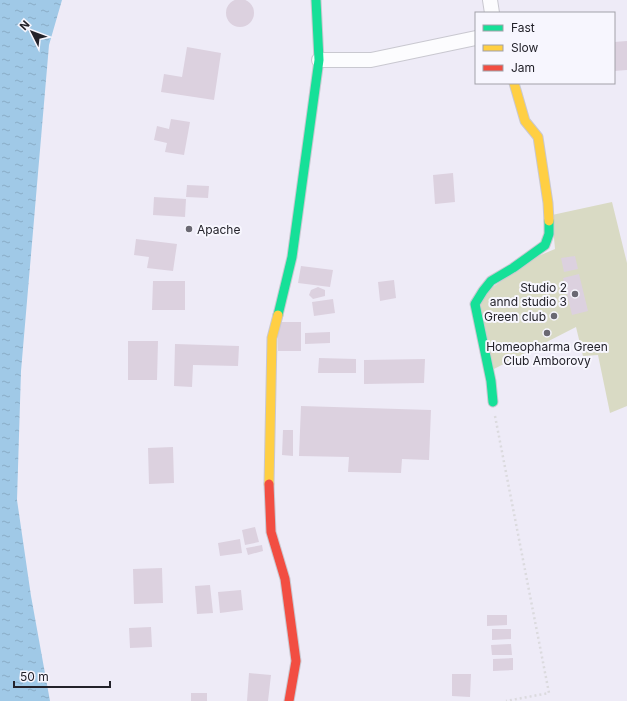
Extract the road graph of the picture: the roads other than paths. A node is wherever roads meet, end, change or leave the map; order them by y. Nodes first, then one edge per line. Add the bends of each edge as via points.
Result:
1 (316, 0) edge
2 (490, 0) edge
3 (492, 12) edge
4 (475, 38) edge
5 (319, 60) junction
6 (514, 84) edge
7 (493, 402) dead end
8 (289, 701) edge

1 - 5 street
2 - 3 street
4 - 5 street via 371,60
5 - 8 street via 292,257 272,338 269,487 271,532 285,579 296,661
6 - 7 street via 525,121 538,137 548,203 549,234 545,245 490,281 475,304

